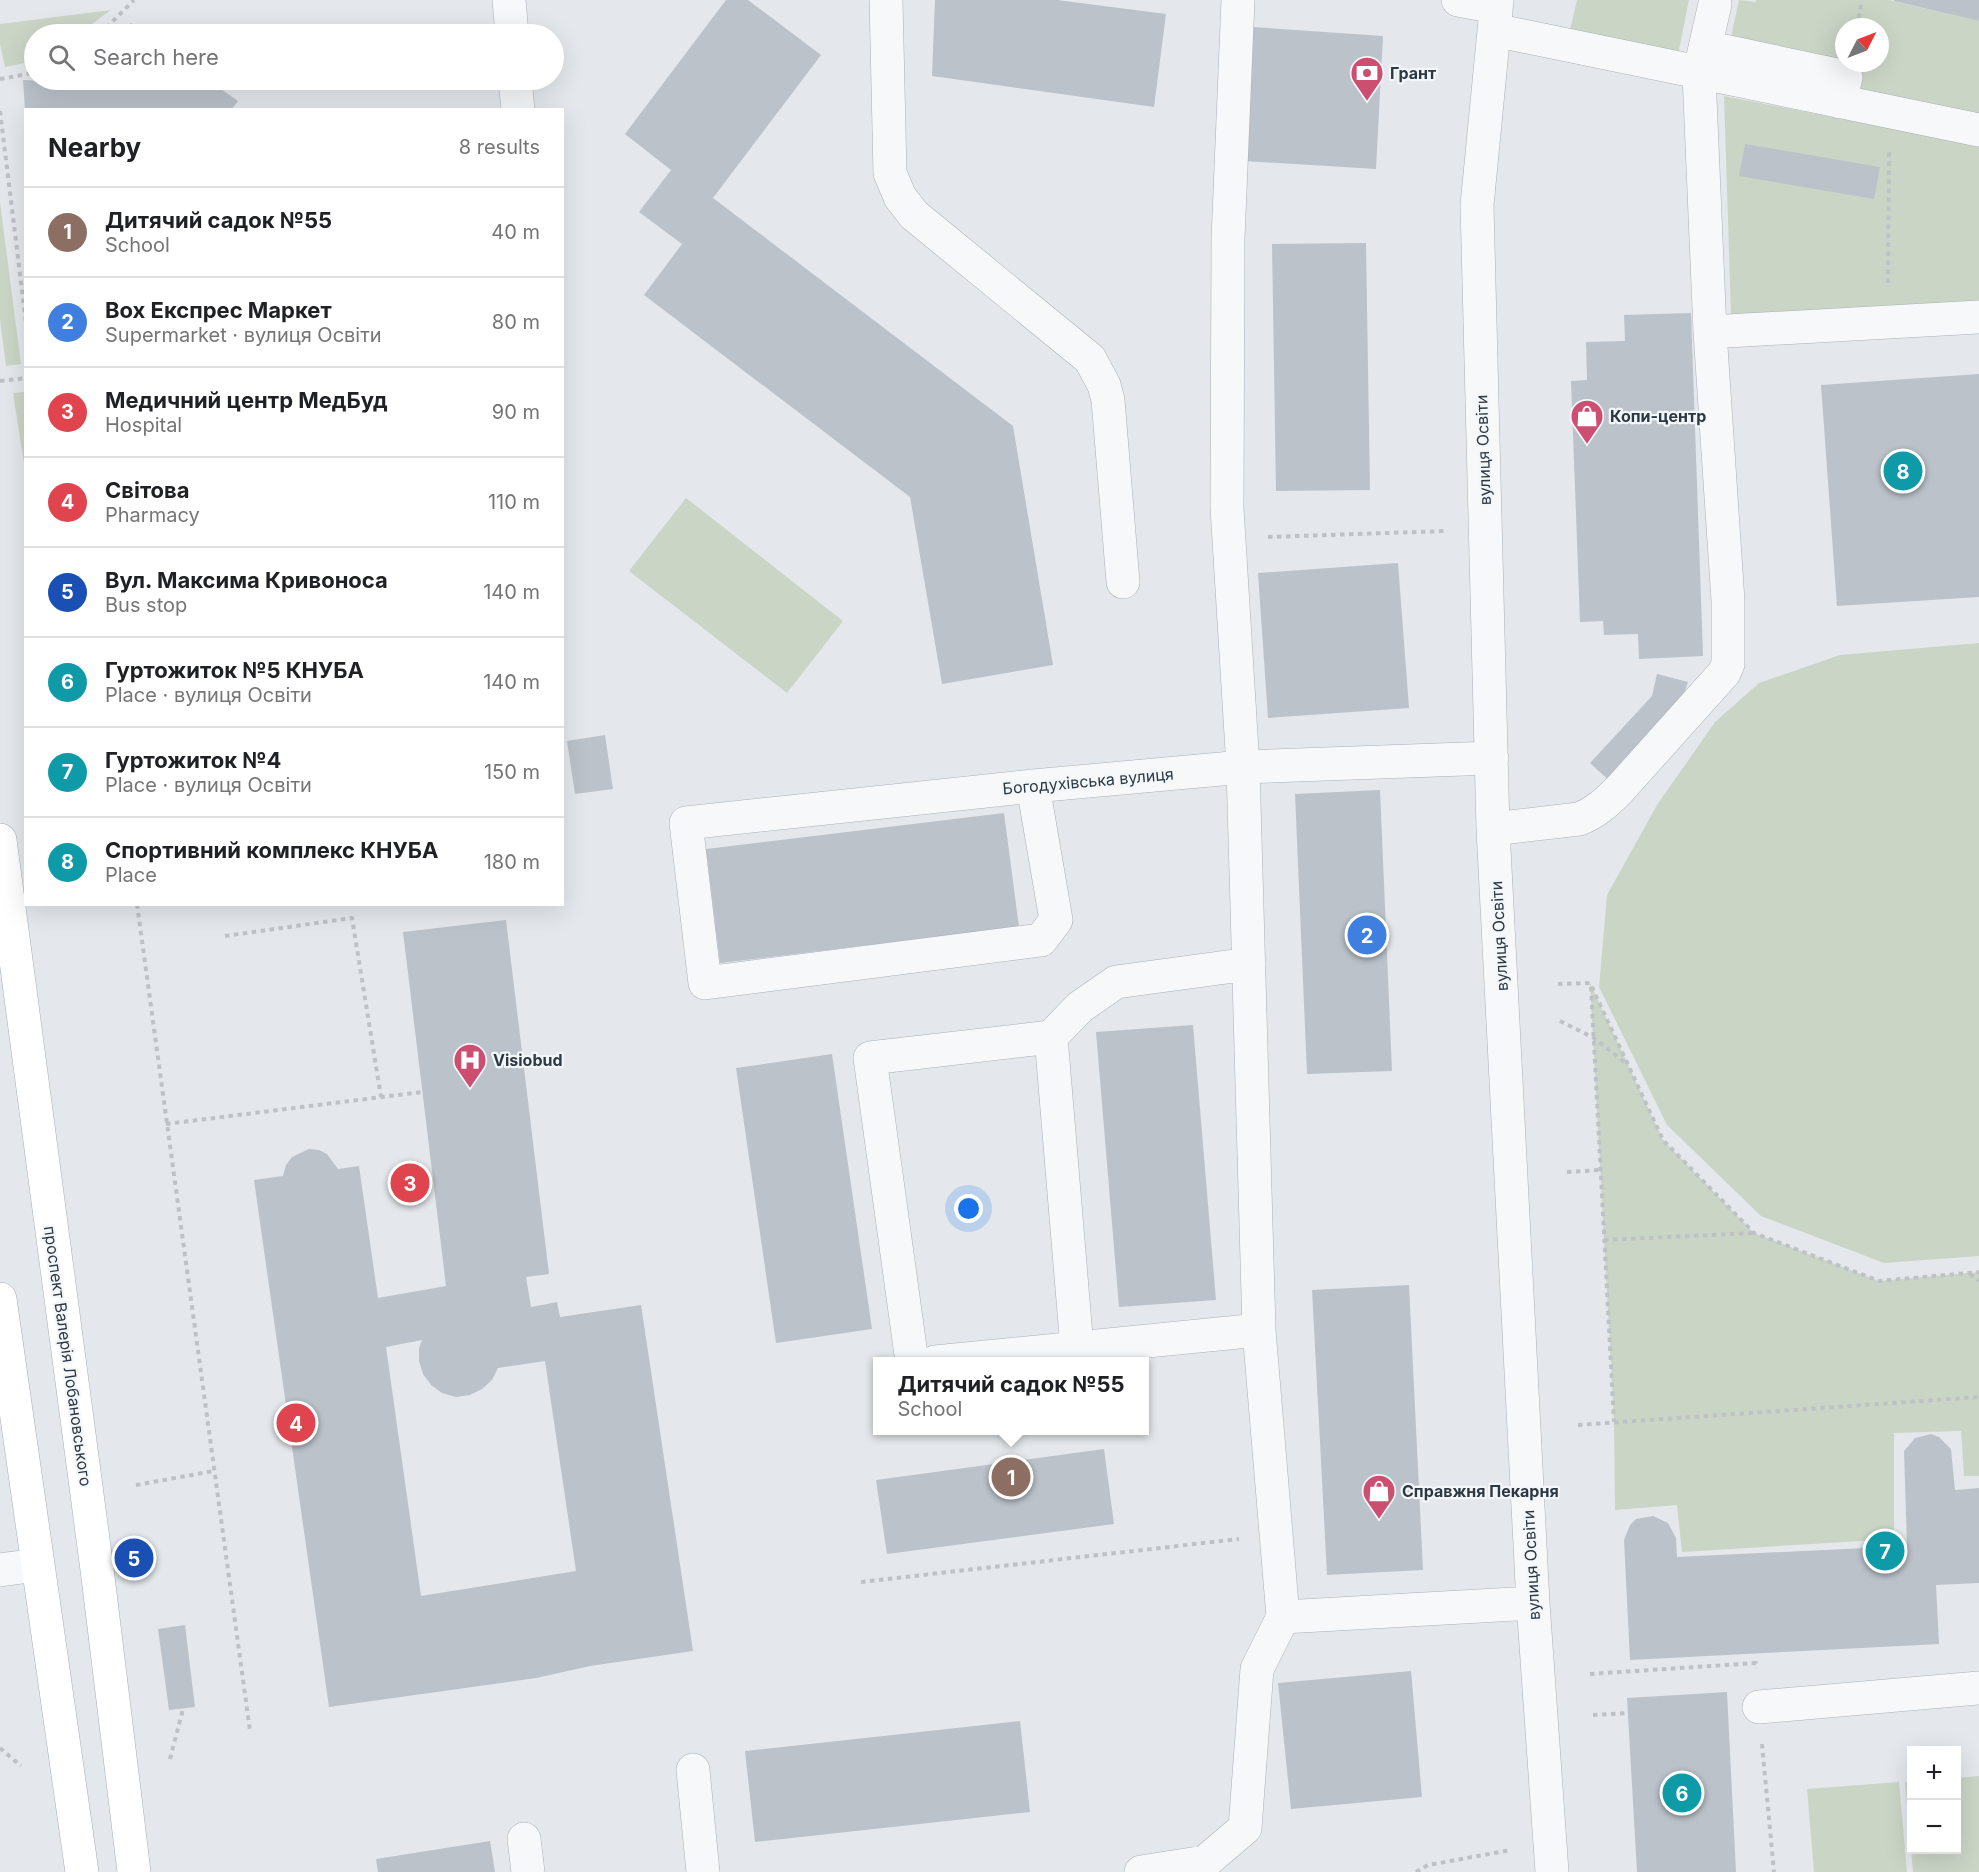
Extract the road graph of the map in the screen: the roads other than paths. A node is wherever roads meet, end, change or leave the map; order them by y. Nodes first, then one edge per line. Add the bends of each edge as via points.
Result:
1 (510, 0) edge
2 (886, 0) edge
3 (1238, 0) edge
4 (1458, 0) edge
5 (1715, 4) dead end
6 (1496, 12) edge
7 (511, 24) edge
8 (1702, 60) junction
9 (516, 90) edge
10 (518, 108) edge
11 (1979, 130) edge
12 (1979, 317) edge
13 (1710, 332) junction
14 (1124, 582) dead end
15 (1492, 758) junction
16 (1243, 767) junction
17 (1033, 786) junction
18 (1493, 829) junction
19 (10, 860) edge
20 (1249, 964) junction
21 (1052, 1037) junction
22 (0, 1299) edge
23 (1259, 1330) junction
24 (1077, 1348) junction
25 (911, 1357) edge
26 (986, 1357) edge
27 (37, 1564) junction
28 (0, 1570) edge
29 (1533, 1603) junction
30 (1282, 1617) junction
31 (1979, 1688) edge
32 (1759, 1707) road end
33 (693, 1770) dead end
34 (524, 1839) dead end
35 (1551, 1858) edge
36 (82, 1872) edge
37 (134, 1872) edge
38 (528, 1872) edge
39 (703, 1872) edge
40 (1141, 1872) edge

1 - 7 street
2 - 14 street via 890,173 900,197 914,215 1090,359 1100,376 1108,400
3 - 16 street via 1228,239 1227,508
4 - 6 street
5 - 8 street
6 - 8 street
6 - 15 street, вулиця Освіти via 1477,205
8 - 11 street via 1840,102
8 - 13 street
9 - 10 street
12 - 13 street
13 - 18 street via 1728,601 1728,664 1604,805 1579,819
15 - 16 street, Богодухівська вулиця
15 - 18 street, вулиця Освіти
16 - 17 street, Богодухівська вулиця
16 - 20 street
17 - 17 street, Богодухівська вулиця via 1056,920 1041,940 705,983 686,823
18 - 29 street, вулиця Освіти
19 - 37 main road, проспект Валерія Лобановського
20 - 21 street via 1116,982 1080,1007
20 - 23 street
21 - 24 street
21 - 25 street via 870,1058
22 - 27 main road
23 - 24 street
23 - 30 street
24 - 26 street
27 - 28 street
27 - 36 main road
29 - 30 street
29 - 35 street, вулиця Освіти
30 - 40 street via 1257,1670 1245,1828 1205,1862
31 - 32 street
33 - 39 street
34 - 38 street

